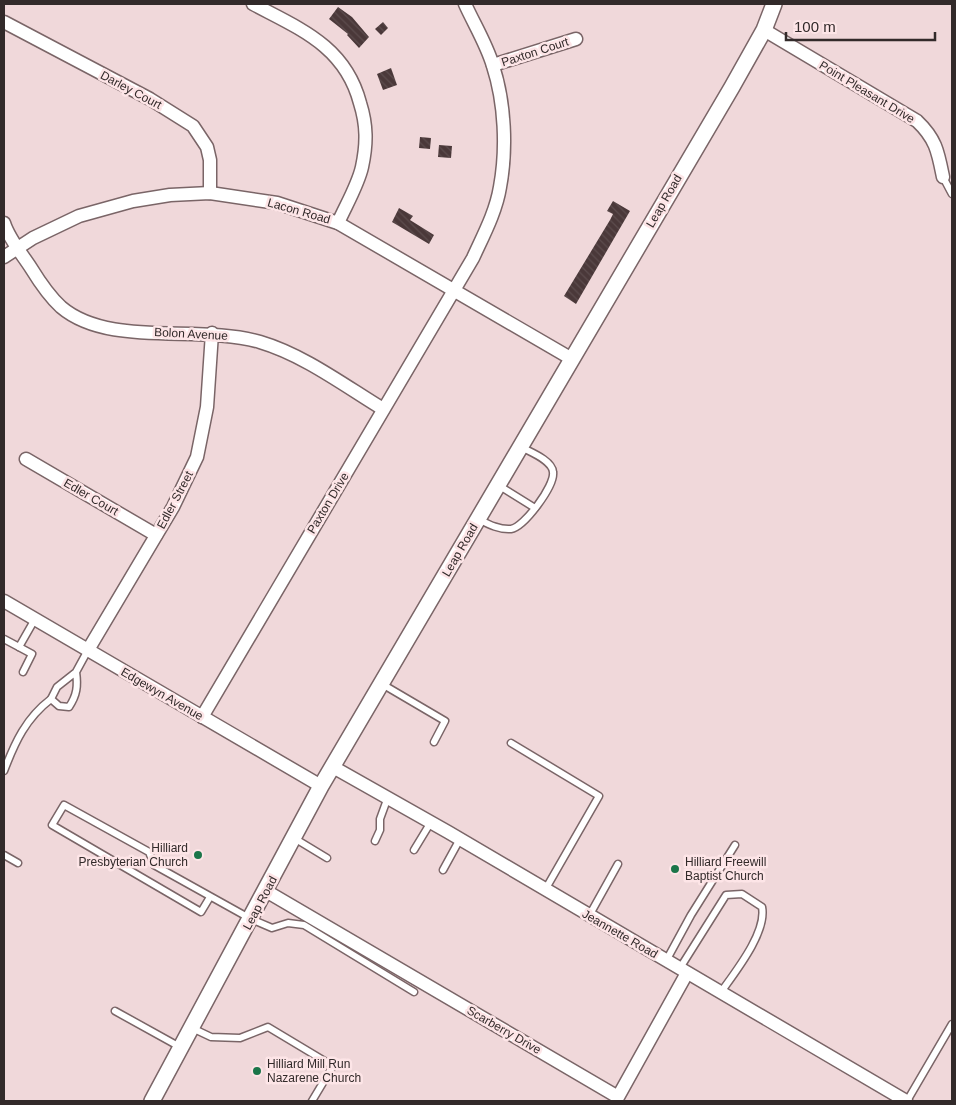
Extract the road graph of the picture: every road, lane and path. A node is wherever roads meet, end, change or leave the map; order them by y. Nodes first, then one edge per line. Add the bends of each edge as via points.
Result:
1 (252, 4) edge
2 (465, 4) edge
3 (774, 4) edge
4 (4, 22) edge
5 (764, 30) junction
6 (576, 39) dead end
7 (493, 66) junction
8 (943, 177) joint
9 (210, 193) junction
10 (952, 194) edge
11 (4, 223) edge
12 (338, 223) junction
13 (18, 247) junction
14 (4, 257) edge
15 (454, 290) junction
16 (212, 333) junction
17 (572, 359) junction
18 (384, 409) junction
19 (520, 447) junction
20 (26, 459) dead end
21 (498, 485) junction
22 (535, 508) junction
23 (478, 519) junction
24 (156, 535) junction
25 (4, 601) edge
26 (35, 619) junction
27 (4, 639) edge
28 (19, 647) junction
29 (88, 650) junction
30 (23, 672) dead end
31 (76, 672) junction
32 (382, 684) junction
33 (51, 699) junction
34 (202, 717) junction
35 (434, 742) dead end
36 (511, 743) dead end
37 (333, 767) junction
38 (4, 771) edge
39 (321, 786) junction
40 (388, 797) junction
41 (431, 822) junction
42 (294, 838) junction
43 (460, 839) junction
44 (375, 841) dead end
45 (735, 845) dead end
46 (414, 850) dead end
47 (4, 856) edge
48 (327, 858) dead end
49 (18, 863) dead end
50 (618, 864) dead end
51 (443, 870) dead end
52 (545, 890) junction
53 (266, 891) junction
54 (210, 897) junction
55 (589, 916) junction
56 (251, 919) junction
57 (666, 961) junction
58 (684, 971) junction
59 (414, 992) dead end
60 (721, 992) junction
61 (115, 1011) dead end
62 (952, 1024) edge
63 (192, 1028) junction
64 (182, 1047) junction
65 (900, 1100) edge
66 (152, 1101) edge
67 (312, 1101) edge

1 - 12 street via 309,34 335,55 355,82 366,125 362,168
2 - 7 street, Paxton Drive
3 - 5 street, Leap Road
4 - 9 street, Darley Court via 150,99 193,126 207,147
5 - 8 street, Point Pleasant Drive via 917,121 930,134 938,150
5 - 17 street, Leap Road
6 - 7 street, Paxton Court
7 - 15 street, Paxton Drive via 501,104 500,188 487,228
8 - 10 lane
9 - 12 street, Lacon Road via 277,203
9 - 13 street, Lacon Road via 132,201 79,216
11 - 13 street, Bolon Avenue
12 - 15 street, Lacon Road
13 - 14 street, Lacon Road
13 - 16 street, Bolon Avenue via 60,306 96,327 136,332
15 - 17 street, Lacon Road
15 - 18 street, Paxton Drive
16 - 18 street, Bolon Avenue via 260,342 282,350
16 - 24 street, Edler Street via 207,407 197,456
17 - 19 street, Leap Road
18 - 34 street, Paxton Drive
19 - 21 street, Leap Road
19 - 22 lane via 550,465 553,472 552,481
20 - 24 street, Edler Court
21 - 22 lane
21 - 23 street, Leap Road
22 - 23 lane via 522,524 512,529 497,528
23 - 32 street, Leap Road
24 - 29 street, Edler Street
25 - 26 street, Edgewyn Avenue
26 - 28 lane
26 - 29 street, Edgewyn Avenue
27 - 28 lane
28 - 30 lane via 32,654
29 - 31 lane
29 - 34 street, Edgewyn Avenue
31 - 33 lane via 57,687
31 - 33 lane via 78,684 69,707 59,706
32 - 35 lane via 445,721
32 - 37 street, Leap Road
33 - 38 lane via 36,711 17,739
34 - 39 street, Edgewyn Avenue
36 - 52 lane via 599,796
37 - 39 street, Leap Road
37 - 40 street, Jeannette Road
39 - 42 street, Leap Road
40 - 41 street, Jeannette Road
40 - 44 lane
41 - 43 street, Jeannette Road
41 - 46 lane
42 - 48 lane
42 - 53 street, Leap Road
43 - 51 lane
43 - 52 street, Jeannette Road
45 - 57 lane
47 - 49 lane
50 - 55 lane
52 - 55 street, Jeannette Road
53 - 56 street, Leap Road
53 - 58 street, Scarberry Drive via 618,1098
54 - 54 lane via 154,864 149,852 64,805 52,825 201,912
54 - 56 lane
55 - 57 street, Jeannette Road
56 - 59 lane via 272,928 288,923 304,925
56 - 63 street, Leap Road
57 - 58 street, Jeannette Road
58 - 60 street, Jeannette Road
58 - 60 lane via 726,895 742,894 762,907 764,917 742,962
60 - 65 street, Jeannette Road
61 - 64 lane
62 - 65 lane
63 - 64 street, Leap Road
63 - 67 lane via 211,1037 240,1038 268,1027 281,1034 333,1066
64 - 66 street, Leap Road

